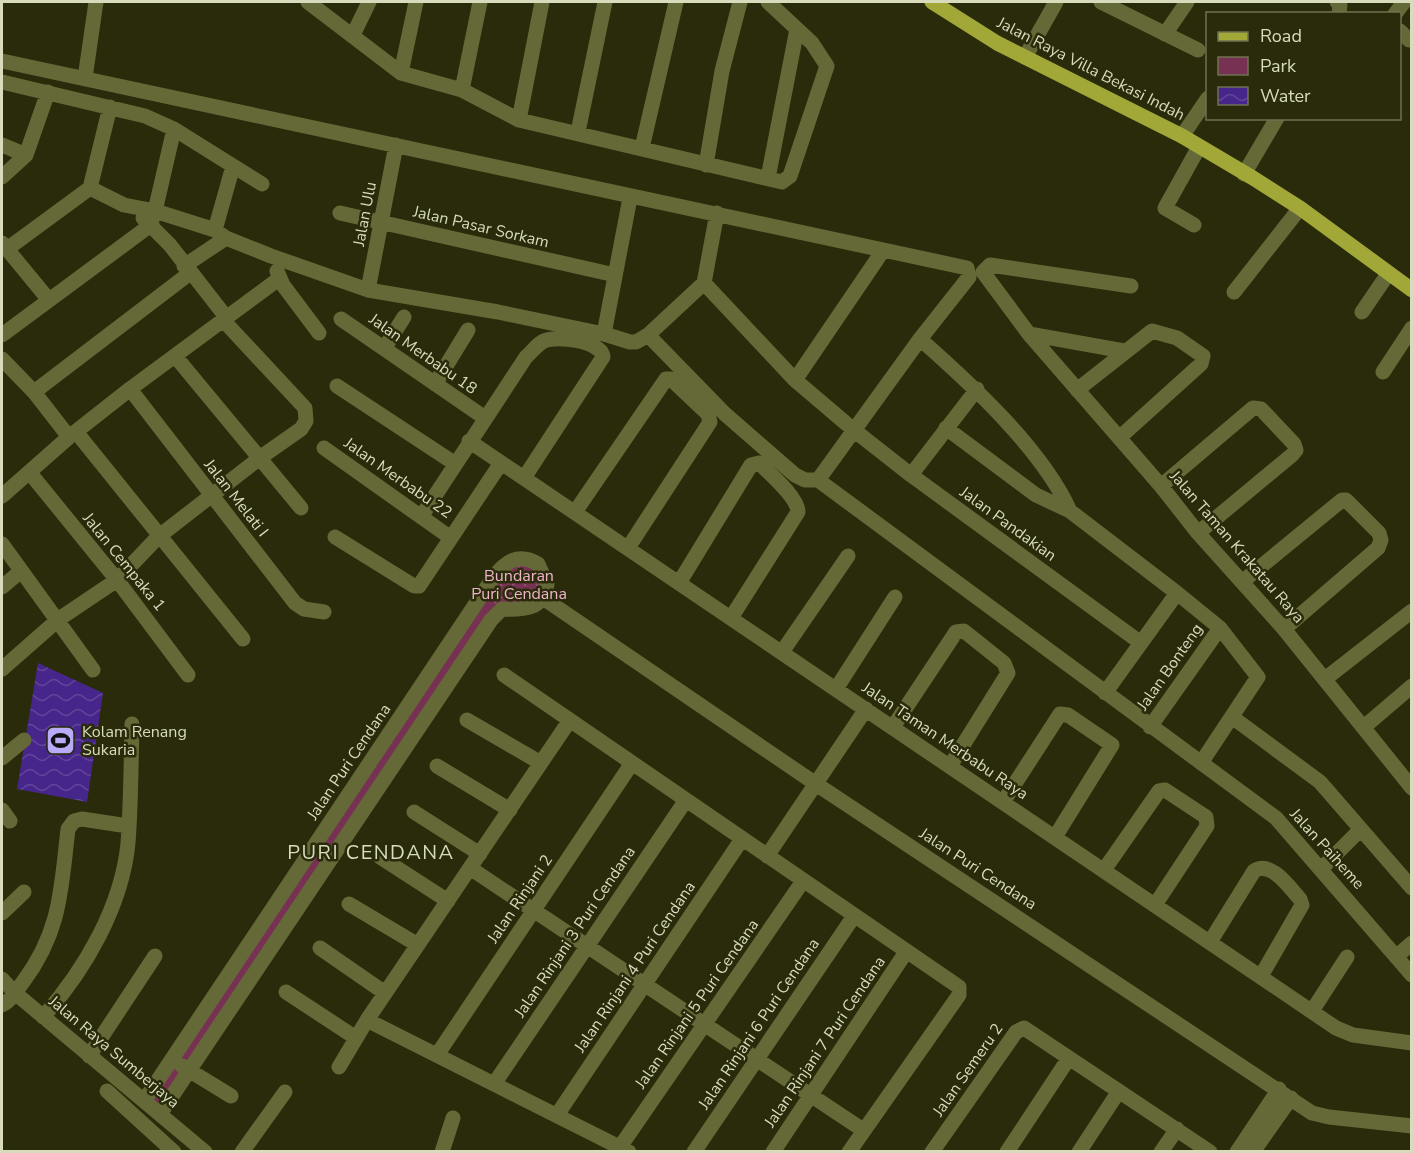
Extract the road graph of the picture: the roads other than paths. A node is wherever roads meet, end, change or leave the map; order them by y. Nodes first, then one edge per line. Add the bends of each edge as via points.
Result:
1 (96, 2) edge
2 (308, 2) edge
3 (369, 2) edge
4 (416, 2) edge
5 (480, 2) edge
6 (542, 2) edge
7 (605, 2) edge
8 (676, 2) edge
9 (740, 2) edge
10 (768, 2) edge
11 (932, 2) edge
12 (1056, 2) edge
13 (1101, 2) edge
14 (1186, 2) edge
15 (797, 29) junction
16 (1165, 34) junction
17 (353, 35) junction
18 (1198, 50) dead end
19 (1024, 57) junction
20 (2, 61) edge
21 (401, 73) junction
22 (85, 78) junction
23 (2, 82) edge
24 (462, 90) junction
25 (48, 92) junction
26 (1206, 101) edge
27 (110, 107) junction
28 (519, 120) junction
29 (1276, 120) edge
30 (174, 129) junction
31 (578, 132) junction
32 (1182, 136) junction
33 (396, 144) junction
34 (2, 145) edge
35 (1199, 147) junction
36 (642, 148) junction
37 (26, 155) junction
38 (706, 165) junction
39 (233, 166) junction
40 (1244, 174) junction
41 (2, 177) edge
42 (768, 178) junction
43 (262, 184) dead end
44 (90, 188) junction
45 (630, 198) junction
46 (1300, 208) junction
47 (340, 213) dead end
48 (717, 213) junction
49 (153, 217) junction
50 (382, 223) junction
51 (1194, 225) dead end
52 (220, 234) junction
53 (4, 246) edge
54 (882, 252) junction
55 (271, 256) junction
56 (187, 269) junction
57 (1388, 274) junction
58 (615, 275) junction
59 (280, 278) junction
60 (704, 283) junction
61 (1131, 286) dead end
62 (368, 290) junction
63 (1412, 290) edge
64 (1234, 292) dead end
65 (49, 300) junction
66 (1362, 312) dead end
67 (404, 317) dead end
68 (224, 318) junction
69 (341, 319) dead end
70 (1412, 328) edge
71 (468, 330) dead end
72 (319, 333) dead end
73 (604, 334) junction
74 (1029, 334) junction
75 (2, 335) edge
76 (648, 335) junction
77 (920, 339) junction
78 (384, 349) junction
79 (1124, 351) junction
80 (175, 356) junction
81 (2, 359) edge
82 (1383, 372) dead end
83 (795, 381) junction
84 (435, 384) junction
85 (337, 386) dead end
86 (130, 389) junction
87 (976, 389) junction
88 (1077, 390) junction
89 (34, 392) junction
90 (485, 418) junction
91 (946, 428) junction
92 (855, 430) junction
93 (73, 435) junction
94 (1119, 438) junction
95 (469, 441) junction
96 (324, 448) dead end
97 (261, 457) junction
98 (454, 463) junction
99 (501, 463) junction
100 (30, 473) junction
101 (911, 475) junction
102 (524, 478) junction
103 (818, 480) junction
104 (1161, 486) junction
105 (2, 496) edge
106 (212, 496) junction
107 (301, 508) dead end
108 (1070, 511) junction
109 (575, 512) junction
110 (421, 517) junction
111 (1198, 533) junction
112 (159, 537) junction
113 (335, 537) dead end
114 (451, 538) junction
115 (2, 544) edge
116 (628, 548) junction
117 (848, 556) dead end
118 (21, 571) junction
119 (117, 580) junction
120 (1242, 582) junction
121 (679, 583) junction
122 (2, 587) edge
123 (1177, 594) junction
124 (895, 597) dead end
125 (543, 598) junction
126 (1412, 611) edge
127 (324, 612) dead end
128 (731, 618) junction
129 (58, 619) junction
130 (1220, 628) junction
131 (1284, 629) junction
132 (243, 639) dead end
133 (1141, 643) junction
134 (782, 652) junction
135 (2, 669) edge
136 (93, 670) dead end
137 (188, 675) dead end
138 (504, 675) dead end
139 (1325, 680) junction
140 (1412, 686) edge
141 (836, 689) junction
142 (1105, 693) junction
143 (866, 709) junction
144 (1232, 717) junction
145 (467, 720) dead end
146 (570, 720) junction
147 (132, 724) dead end
148 (892, 727) junction
149 (1150, 728) junction
150 (1364, 728) junction
151 (24, 740) dead end
152 (2, 758) edge
153 (541, 763) junction
154 (632, 763) junction
155 (1201, 763) junction
156 (436, 766) dead end
157 (950, 766) junction
158 (1408, 777) edge
159 (816, 784) junction
160 (686, 800) junction
161 (1003, 802) junction
162 (510, 810) junction
163 (414, 812) dead end
164 (128, 826) junction
165 (1361, 829) junction
166 (1055, 837) junction
167 (742, 839) junction
168 (480, 854) junction
169 (308, 856) junction
170 (767, 856) junction
171 (380, 857) dead end
172 (325, 868) junction
173 (471, 868) junction
174 (1322, 868) junction
175 (1104, 870) junction
176 (803, 881) junction
177 (1412, 888) edge
178 (24, 892) dead end
179 (448, 901) junction
180 (350, 904) dead end
181 (1155, 904) junction
182 (534, 910) junction
183 (2, 913) edge
184 (854, 916) junction
185 (1210, 942) junction
186 (1412, 943) edge
187 (418, 945) junction
188 (588, 946) junction
189 (320, 948) dead end
190 (906, 952) junction
191 (155, 956) dead end
192 (1347, 957) dead end
193 (1396, 957) junction
194 (1412, 975) edge
195 (1261, 976) junction
196 (2, 979) edge
197 (220, 985) junction
198 (645, 985) junction
199 (286, 992) dead end
200 (15, 993) junction
201 (386, 993) junction
202 (239, 998) junction
203 (2, 1005) edge
204 (1312, 1011) junction
205 (43, 1017) junction
206 (367, 1020) junction
207 (704, 1024) junction
208 (356, 1038) junction
209 (1412, 1043) edge
210 (437, 1055) junction
211 (89, 1056) junction
212 (1070, 1058) junction
213 (172, 1060) junction
214 (758, 1060) junction
215 (339, 1067) dead end
216 (190, 1071) junction
217 (494, 1084) junction
218 (107, 1091) dead end
219 (1119, 1091) junction
220 (285, 1092) dead end
221 (1285, 1093) junction
222 (231, 1096) dead end
223 (811, 1096) junction
224 (144, 1101) junction
225 (160, 1114) junction
226 (557, 1115) junction
227 (453, 1118) dead end
228 (1412, 1126) edge
229 (1177, 1129) junction
230 (862, 1130) junction
231 (625, 1149) edge
232 (174, 1152) edge
233 (205, 1152) edge
234 (242, 1152) edge
235 (442, 1152) edge
236 (694, 1152) edge
237 (773, 1152) edge
238 (849, 1152) edge
239 (933, 1152) edge
240 (1007, 1152) edge
241 (1079, 1152) edge
242 (1161, 1152) edge
243 (1210, 1152) edge
244 (1237, 1152) edge
245 (1253, 1152) edge

1 - 22 street
2 - 17 street
3 - 17 street
4 - 21 street
5 - 24 street
6 - 28 street
7 - 31 street
8 - 36 street
9 - 38 street via 722,71
10 - 15 street
11 - 19 main road, Jalan Raya Villa Bekasi Indah
12 - 19 street
13 - 16 street
14 - 16 street
15 - 42 street
15 - 42 street via 821,54 827,74 789,178 782,182
16 - 18 street
17 - 21 street
19 - 32 main road, Jalan Raya Villa Bekasi Indah
20 - 22 street
21 - 24 street
22 - 33 street
23 - 25 street
24 - 28 street
25 - 27 street
25 - 37 street
26 - 32 street
27 - 30 street
27 - 44 street
28 - 31 street
29 - 40 street
30 - 39 street
30 - 49 street
31 - 36 street
32 - 35 main road, Jalan Raya Villa Bekasi Indah
33 - 45 street
33 - 50 street, Jalan Ulu
34 - 37 street
35 - 40 main road, Jalan Raya Villa Bekasi Indah
35 - 51 street via 1165,208
36 - 38 street
37 - 41 street
38 - 42 street
39 - 43 street
39 - 52 street
40 - 46 main road, Jalan Raya Villa Bekasi Indah
44 - 49 street
44 - 53 street
45 - 48 street
45 - 58 street
46 - 57 main road, Jalan Raya Villa Bekasi Indah
46 - 64 street
47 - 50 street, Jalan Pasar Sorkam
48 - 54 street
48 - 60 street
49 - 52 street
49 - 56 street
49 - 65 street
50 - 58 street, Jalan Pasar Sorkam
50 - 62 street, Jalan Ulu
52 - 55 street
52 - 56 street
53 - 65 street
54 - 77 street via 969,270 969,277
54 - 83 street
55 - 59 street
55 - 62 street
56 - 68 street
56 - 89 street
57 - 63 main road, Jalan Raya Villa Bekasi Indah
57 - 66 street
58 - 73 street
59 - 68 street
59 - 72 street
60 - 76 street
60 - 83 street, Jalan Pandakian
61 - 74 street, Jalan Taman Krakatau Raya via 1017,266 987,266 983,275
62 - 73 street
65 - 75 street
67 - 78 street
68 - 80 street
68 - 97 street via 307,414 301,429
69 - 78 street, Jalan Merbabu 18
70 - 82 street
71 - 84 street
73 - 76 street via 630,342
74 - 79 street
74 - 88 street, Jalan Taman Krakatau Raya
76 - 103 street, Jalan Paiheme via 771,456 800,478
77 - 87 street
77 - 92 street
78 - 84 street, Jalan Merbabu 18
79 - 88 street
79 - 94 street via 1152,331 1177,338 1200,353 1203,362
80 - 86 street
80 - 97 street
81 - 89 street
83 - 92 street, Jalan Pandakian
84 - 90 street, Jalan Merbabu 18
85 - 98 street
86 - 93 street
86 - 106 street, Jalan Melati I
87 - 91 street
87 - 108 street via 1052,478
88 - 94 street, Jalan Taman Krakatau Raya
89 - 93 street
90 - 95 street
90 - 102 street via 526,357 542,341 552,338 594,344 600,349 603,357
91 - 101 street
91 - 108 street via 1036,495
92 - 101 street, Jalan Pandakian
92 - 103 street
93 - 100 street
93 - 112 street
94 - 104 street, Jalan Taman Krakatau Raya
95 - 98 street
95 - 99 street, Jalan Taman Merbabu Raya
96 - 110 street, Jalan Merbabu 22
97 - 106 street
97 - 107 street
98 - 110 street
99 - 102 street, Jalan Taman Merbabu Raya
99 - 114 street
100 - 105 street
100 - 119 street, Jalan Cempaka 1
101 - 133 street, Jalan Pandakian
102 - 109 street, Jalan Taman Merbabu Raya
103 - 142 street, Jalan Paiheme
104 - 111 street, Jalan Taman Krakatau Raya
104 - 111 street via 1253,408 1261,409 1294,444 1295,453
106 - 112 street
106 - 127 street, Jalan Melati I via 295,603 304,609
108 - 123 street
109 - 116 street, Jalan Taman Merbabu Raya
109 - 116 street via 666,379 671,379 708,414 710,422
110 - 114 street, Jalan Merbabu 22
111 - 120 street, Jalan Taman Krakatau Raya
112 - 119 street
112 - 132 street
113 - 114 street via 416,586 422,584
115 - 118 street
116 - 121 street, Jalan Taman Merbabu Raya
117 - 134 street
118 - 122 street
118 - 129 street
119 - 129 street
119 - 137 street, Jalan Cempaka 1
120 - 131 street, Jalan Taman Krakatau Raya
120 - 131 street via 1342,500 1365,519 1381,537 1378,548
121 - 128 street, Jalan Taman Merbabu Raya
121 - 128 street via 753,463 759,463 798,507 797,515
123 - 130 street
123 - 133 street
124 - 141 street
125 - 159 street, Jalan Puri Cendana
125 - 169 street, Jalan Puri Cendana via 547,584 538,564 517,559 500,569
125 - 172 street via 525,610 502,609 491,620
126 - 139 street
128 - 134 street, Jalan Taman Merbabu Raya
129 - 135 street
129 - 136 street
130 - 144 street via 1258,677
130 - 149 street, Jalan Bonteng
131 - 139 street, Jalan Taman Krakatau Raya
133 - 142 street
134 - 141 street, Jalan Taman Merbabu Raya
138 - 146 street
139 - 150 street, Jalan Taman Krakatau Raya
140 - 150 street
141 - 143 street, Jalan Taman Merbabu Raya
142 - 149 street, Jalan Paiheme
143 - 148 street, Jalan Taman Merbabu Raya
143 - 159 street
144 - 155 street
144 - 165 street via 1312,775
145 - 153 street
146 - 153 street
146 - 154 street
147 - 164 street
148 - 157 street, Jalan Taman Merbabu Raya
148 - 157 street via 958,630 964,631 1006,666 1008,676
149 - 155 street, Jalan Paiheme
150 - 158 street, Jalan Taman Krakatau Raya
151 - 152 street
153 - 162 street
154 - 160 street
154 - 182 street, Jalan Rinjani 2
155 - 174 street, Jalan Paiheme via 1276,818
156 - 162 street
157 - 161 street, Jalan Taman Merbabu Raya
159 - 170 street
159 - 221 street, Jalan Puri Cendana
160 - 167 street
160 - 188 street, Jalan Rinjani 3 Puri Cendana
161 - 166 street, Jalan Taman Merbabu Raya
161 - 166 street via 1060,714 1068,715 1112,745
162 - 168 street
163 - 168 street
164 - 200 street via 82,819 74,821 68,829 56,923 36,964
164 - 205 street via 122,874 104,928 57,1002
165 - 174 street
165 - 177 street
166 - 175 street, Jalan Taman Merbabu Raya
167 - 170 street
167 - 198 street, Jalan Rinjani 4 Puri Cendana
168 - 173 street
169 - 172 street
169 - 197 street, Jalan Puri Cendana
170 - 176 street
171 - 179 street
172 - 202 street
173 - 179 street
173 - 182 street
174 - 193 street, Jalan Paiheme
175 - 181 street, Jalan Taman Merbabu Raya
175 - 181 street via 1159,791 1165,790 1187,804 1206,817 1207,826
176 - 184 street
176 - 207 street, Jalan Rinjani 5 Puri Cendana
178 - 183 street
179 - 187 street
180 - 187 street
181 - 185 street, Jalan Taman Merbabu Raya
182 - 188 street
182 - 210 street, Jalan Rinjani 2
184 - 190 street
184 - 214 street, Jalan Rinjani 6 Puri Cendana
185 - 195 street, Jalan Taman Merbabu Raya
185 - 195 street via 1255,870 1268,868 1301,901 1302,908
186 - 193 street
187 - 201 street
188 - 198 street
188 - 217 street, Jalan Rinjani 3 Puri Cendana
189 - 201 street
190 - 223 street, Jalan Rinjani 7 Puri Cendana
190 - 230 street via 960,989 959,995
191 - 211 street
192 - 204 street
193 - 194 street, Jalan Paiheme
195 - 204 street, Jalan Taman Merbabu Raya
196 - 200 street, Jalan Raya Sumberjaya
197 - 202 street
197 - 213 street, Jalan Puri Cendana
198 - 207 street
198 - 226 street, Jalan Rinjani 4 Puri Cendana
199 - 208 street
200 - 203 street
200 - 205 street, Jalan Raya Sumberjaya
201 - 206 street
202 - 216 street
204 - 209 street, Jalan Taman Merbabu Raya via 1344,1033
205 - 211 street, Jalan Raya Sumberjaya
206 - 208 street
206 - 210 street
207 - 214 street
207 - 231 street, Jalan Rinjani 5 Puri Cendana
208 - 215 street
210 - 217 street
211 - 224 street, Jalan Raya Sumberjaya
212 - 219 street, Jalan Semeru 2
212 - 239 street, Jalan Semeru 2 via 1027,1029 1018,1030
212 - 240 street
213 - 216 street
213 - 224 street, Jalan Puri Cendana
214 - 223 street
214 - 236 street, Jalan Rinjani 6 Puri Cendana
216 - 222 street
216 - 225 street
217 - 226 street
218 - 232 street
219 - 229 street, Jalan Semeru 2
219 - 241 street
220 - 234 street
221 - 228 street, Jalan Puri Cendana via 1312,1113 1323,1116
221 - 244 street
221 - 245 street
223 - 230 street
223 - 237 street, Jalan Rinjani 7 Puri Cendana
224 - 225 street, Jalan Raya Sumberjaya
225 - 233 street, Jalan Raya Sumberjaya
226 - 231 street
227 - 235 street
229 - 242 street
229 - 243 street, Jalan Semeru 2
230 - 238 street

